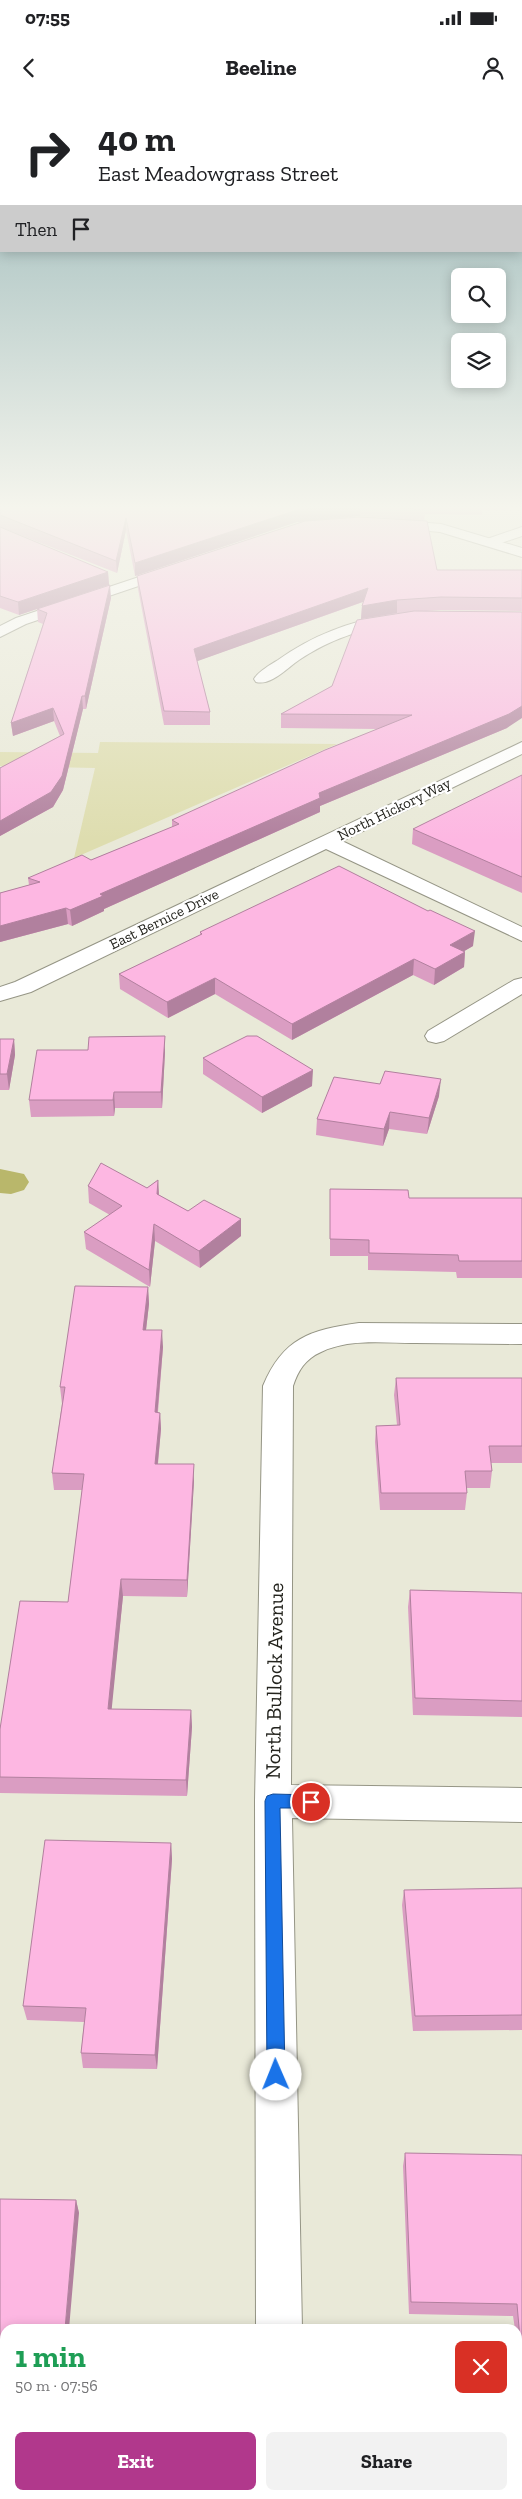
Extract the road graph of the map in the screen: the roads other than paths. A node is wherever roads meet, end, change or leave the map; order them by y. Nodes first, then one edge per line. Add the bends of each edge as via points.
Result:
1 (33, 617) edge
2 (406, 618) edge
3 (0, 632) edge
4 (262, 679) dead end
5 (522, 748) edge
6 (326, 841) junction
7 (522, 935) edge
8 (522, 985) edge
9 (0, 994) edge
10 (436, 1036) dead end
11 (522, 1334) edge
12 (273, 1801) junction
13 (522, 1805) edge
14 (279, 2324) edge

1 - 3 street
2 - 4 street via 368,623 309,644
5 - 6 street, North Hickory Way
6 - 7 street, North Hickory Way
6 - 9 street, East Bernice Drive via 23,987
8 - 10 street
11 - 12 street, North Bullock Avenue via 359,1332 308,1344 283,1369 278,1386
12 - 13 street
12 - 14 street, North Bullock Avenue

